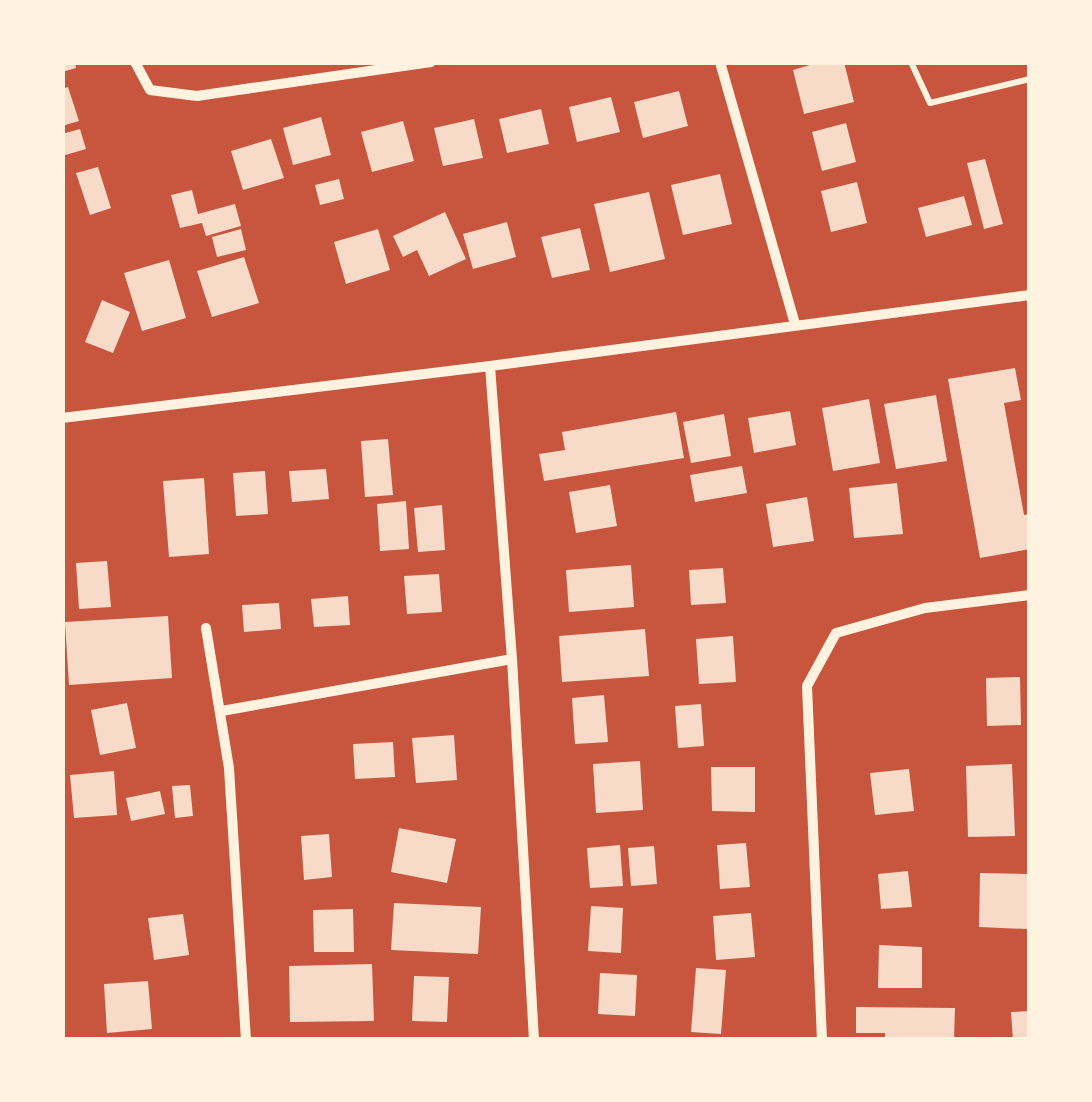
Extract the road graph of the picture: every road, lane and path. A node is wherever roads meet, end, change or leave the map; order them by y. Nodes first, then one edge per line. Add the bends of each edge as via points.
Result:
1 (135, 62) edge
2 (431, 62) edge
3 (720, 62) edge
4 (911, 62) edge
5 (1030, 80) edge
6 (1030, 295) edge
7 (795, 324) junction
8 (490, 366) junction
9 (62, 418) edge
10 (1030, 595) edge
11 (206, 628) dead end
12 (512, 658) junction
13 (222, 711) junction
14 (246, 1040) edge
15 (534, 1040) edge
16 (822, 1040) edge

1 - 2 street via 150,90 197,96
3 - 7 street
4 - 5 path via 930,103
6 - 7 street
7 - 8 street
8 - 9 street
8 - 12 street
10 - 16 street via 925,608 836,633 807,686
11 - 13 street
12 - 13 street
12 - 15 street
13 - 14 street

